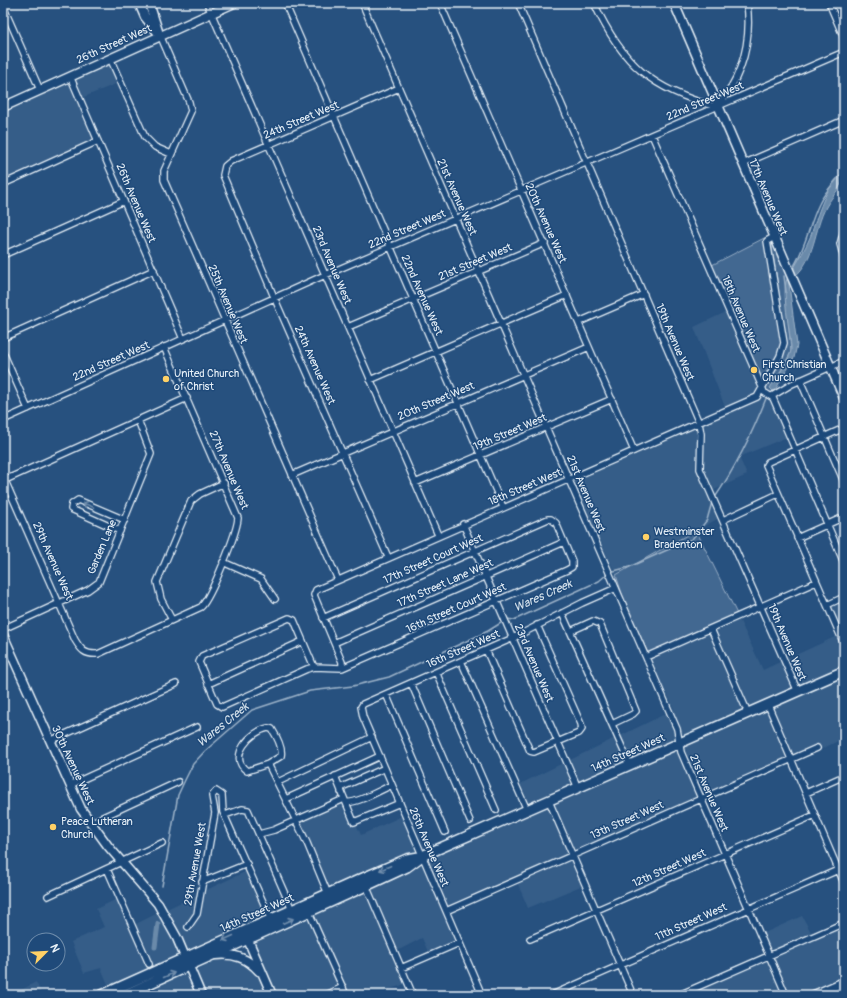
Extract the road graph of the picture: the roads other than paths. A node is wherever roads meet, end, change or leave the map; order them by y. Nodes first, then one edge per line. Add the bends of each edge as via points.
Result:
1 (139, 3) edge
2 (148, 3) edge
3 (207, 3) edge
4 (234, 3) edge
5 (285, 3) edge
6 (362, 3) edge
7 (440, 3) edge
8 (518, 3) edge
9 (594, 3) edge
10 (674, 3) edge
11 (747, 3) edge
12 (829, 3) edge
13 (3, 6) edge
14 (211, 13) junction
15 (160, 35) junction
16 (844, 38) edge
17 (844, 52) edge
18 (110, 58) junction
19 (70, 76) junction
20 (399, 88) junction
21 (40, 90) junction
22 (3, 107) edge
23 (717, 107) junction
24 (334, 117) junction
25 (844, 120) edge
26 (652, 135) junction
27 (98, 141) junction
28 (269, 145) junction
29 (171, 154) junction
30 (587, 163) junction
31 (743, 164) junction
32 (224, 181) joint
33 (3, 184) edge
34 (522, 192) junction
35 (124, 201) junction
36 (456, 219) junction
37 (844, 230) edge
38 (774, 237) junction
39 (545, 243) junction
40 (390, 247) junction
41 (3, 256) edge
42 (844, 259) edge
43 (154, 270) junction
44 (479, 271) junction
45 (325, 275) junction
46 (644, 294) junction
47 (567, 295) junction
48 (274, 298) junction
49 (414, 299) junction
50 (223, 320) junction
51 (579, 322) junction
52 (501, 323) junction
53 (348, 327) junction
54 (3, 338) edge
55 (183, 339) junction
56 (589, 347) junction
57 (164, 348) junction
58 (436, 351) junction
59 (3, 352) edge
60 (844, 361) edge
61 (830, 366) junction
62 (524, 375) junction
63 (370, 380) junction
64 (800, 380) junction
65 (762, 387) junction
66 (769, 395) junction
67 (187, 398) junction
68 (844, 398) edge
69 (612, 399) junction
70 (458, 402) junction
71 (28, 409) junction
72 (3, 420) edge
73 (138, 420) junction
74 (699, 423) junction
75 (546, 427) junction
76 (844, 428) edge
77 (393, 431) junction
78 (825, 437) junction
79 (795, 450) junction
80 (634, 451) junction
81 (343, 453) junction
82 (481, 455) junction
83 (292, 475) junction
84 (4, 478) edge
85 (569, 479) junction
86 (224, 482) junction
87 (844, 482) edge
88 (415, 483) junction
89 (778, 494) junction
90 (503, 507) junction
91 (844, 517) edge
92 (124, 520) junction
93 (723, 520) junction
94 (463, 524) junction
95 (827, 524) junction
96 (120, 531) junction
97 (438, 535) junction
98 (797, 538) junction
99 (564, 542) junction
100 (475, 551) junction
101 (388, 557) junction
102 (223, 562) junction
103 (844, 563) edge
104 (486, 576) junction
105 (338, 580) junction
106 (816, 582) junction
107 (616, 588) junction
108 (844, 597) edge
109 (275, 599) dead end
110 (496, 601) junction
111 (59, 604) junction
112 (827, 605) junction
113 (761, 607) junction
114 (562, 612) junction
115 (323, 618) junction
116 (172, 620) junction
117 (537, 625) junction
118 (3, 629) edge
119 (711, 629) junction
120 (571, 631) junction
121 (3, 636) edge
122 (513, 638) junction
123 (302, 641) junction
124 (334, 643) junction
125 (844, 644) edge
126 (486, 650) junction
127 (646, 657) junction
128 (461, 661) junction
129 (314, 668) junction
130 (342, 668) junction
131 (844, 671) edge
132 (436, 672) junction
133 (410, 683) junction
134 (176, 684) dead end
135 (208, 684) junction
136 (798, 692) junction
137 (386, 694) junction
138 (768, 705) junction
139 (362, 706) joint
140 (748, 713) junction
141 (612, 724) junction
142 (197, 727) dead end
143 (372, 737) junction
144 (50, 741) junction
145 (557, 742) junction
146 (680, 743) junction
147 (817, 748) dead end
148 (380, 756) junction
149 (791, 759) junction
150 (268, 764) junction
151 (630, 765) junction
152 (385, 768) junction
153 (335, 776) junction
154 (844, 776) edge
155 (178, 782) dead end
156 (278, 782) junction
157 (392, 784) junction
158 (70, 785) junction
159 (578, 788) junction
160 (341, 792) junction
161 (806, 793) junction
162 (286, 799) junction
163 (701, 799) junction
164 (345, 800) junction
165 (549, 801) junction
166 (400, 803) junction
167 (222, 808) junction
168 (215, 810) junction
169 (496, 810) dead end
170 (528, 810) junction
171 (225, 815) junction
172 (815, 815) junction
173 (296, 821) junction
174 (470, 821) dead end
175 (90, 823) junction
176 (445, 832) dead end
177 (259, 834) junction
178 (162, 843) dead end
179 (724, 854) junction
180 (573, 855) junction
181 (422, 856) junction
182 (122, 861) junction
183 (247, 864) junction
184 (106, 869) junction
185 (838, 870) junction
186 (844, 881) edge
187 (202, 882) junction
188 (365, 882) junction
189 (328, 894) junction
190 (48, 896) dead end
191 (307, 908) junction
192 (748, 908) junction
193 (292, 910) junction
194 (597, 910) junction
195 (446, 911) junction
196 (844, 923) edge
197 (273, 924) junction
198 (188, 927) dead end
199 (246, 936) junction
200 (530, 939) dead end
201 (459, 943) junction
202 (213, 955) junction
203 (768, 956) junction
204 (187, 962) junction
205 (149, 964) dead end
206 (620, 965) junction
207 (401, 968) junction
208 (262, 973) junction
209 (844, 982) edge
210 (343, 987) junction
211 (102, 995) edge
212 (124, 995) edge
213 (201, 995) edge
214 (272, 995) edge
215 (326, 995) edge
216 (346, 995) edge
217 (413, 995) edge
218 (482, 995) edge
219 (552, 995) edge
220 (633, 995) edge
221 (679, 995) edge
222 (786, 995) edge
223 (814, 995) edge

1 - 15 street via 145,17
2 - 15 street
3 - 14 street, 23rd Avenue West
4 - 14 street, 26th Street West
5 - 24 street, 22nd Avenue West
6 - 20 street, 21st Avenue West
7 - 34 street, 20th Avenue West
8 - 30 street, 19th Avenue West
9 - 23 street via 613,40 636,68 670,90
10 - 23 street, 17th Avenue West
11 - 23 street via 749,31 744,59 735,83
12 - 16 street
13 - 21 street
14 - 15 street, 26th Street West
14 - 28 street, 23rd Avenue West
15 - 18 street, 26th Street West
15 - 29 street, 25th Avenue West via 190,107 190,114
17 - 23 street, 22nd Street West
18 - 19 street, 26th Street West
18 - 29 street via 145,137 151,144
19 - 21 street, 26th Street West
19 - 27 street, 26th Avenue West
20 - 24 street, 24th Street West
20 - 36 street, 21st Avenue West
21 - 22 street, 26th Street West
23 - 26 street, 22nd Street West
23 - 31 street, 17th Avenue West
24 - 28 street, 24th Street West
24 - 40 street, 22nd Avenue West
25 - 31 street
26 - 30 street, 22nd Street West
26 - 65 street, 18th Avenue West
27 - 33 street
27 - 35 street, 26th Avenue West
28 - 32 street, 24th Street West via 228,163 223,170
28 - 45 street, 23rd Avenue West
29 - 50 street, 25th Avenue West via 164,171 164,180
30 - 34 street, 22nd Street West
30 - 46 street, 19th Avenue West
31 - 38 street, 17th Avenue West
32 - 48 street, 24th Avenue West
34 - 36 street, 22nd Street West
34 - 39 street, 20th Avenue West
35 - 41 street
35 - 43 street, 26th Avenue West
36 - 40 street, 22nd Street West
36 - 44 street, 21st Avenue West
37 - 42 street via 840,244
38 - 61 street, 17th Avenue West
38 - 65 street, 18th Street West via 767,241 784,343 780,356
39 - 44 street, 21st Street West
39 - 47 street, 20th Avenue West
40 - 45 street, 22nd Street West
40 - 49 street, 22nd Avenue West
43 - 54 street
43 - 55 street, 26th Avenue West
44 - 49 street, 21st Street West
44 - 52 street, 21st Avenue West
45 - 48 street, 22nd Street West
45 - 53 street, 23rd Avenue West
46 - 51 street
46 - 74 street, 19th Avenue West
47 - 51 street, 20th Avenue West
47 - 52 street
48 - 50 street, 22nd Street West
48 - 81 street, 24th Avenue West
49 - 53 street, 21st Street West
49 - 58 street, 22nd Avenue West
50 - 55 street, 22nd Street West
50 - 83 street, 25th Avenue West
51 - 56 street, 20th Avenue West
52 - 58 street
52 - 62 street, 21st Avenue West
53 - 63 street, 23rd Avenue West
55 - 57 street, 22nd Street West
56 - 62 street, 20th Street West
56 - 69 street, 20th Avenue West
57 - 67 street, 27th Avenue West
57 - 71 street, 22nd Street West
58 - 63 street
58 - 70 street, 22nd Avenue West
59 - 71 street
60 - 61 street
61 - 64 street
61 - 68 street, 17th Avenue West
62 - 70 street, 20th Street West
62 - 75 street, 21st Avenue West
63 - 77 street, 23rd Avenue West
64 - 66 street
64 - 78 street
65 - 66 street, 18th Avenue West
65 - 74 street, 18th Street West via 753,399
66 - 79 street, 18th Avenue West
67 - 73 street
67 - 86 street, 27th Avenue West
69 - 75 street, 19th Street West
69 - 80 street, 20th Avenue West
70 - 77 street, 20th Street West
70 - 82 street, 22nd Avenue West
71 - 72 street, 22nd Street West
73 - 84 street
73 - 92 street, Garden Lane via 151,454
74 - 80 street, 18th Street West
74 - 93 street, 19th Avenue West via 700,469
75 - 82 street, 19th Street West
75 - 85 street, 21st Avenue West
76 - 78 street
77 - 81 street, 20th Street West
77 - 88 street, 23rd Avenue West
78 - 79 street
78 - 87 street
79 - 89 street via 767,463 766,467
79 - 95 street, 18th Avenue West
80 - 85 street, 18th Street West
81 - 83 street, 20th Street West
81 - 101 street, 24th Avenue West
82 - 88 street, 19th Street West
82 - 90 street, 22nd Avenue West
83 - 105 street, 25th Avenue West
84 - 111 street, 29th Avenue West
85 - 90 street, 18th Street West
85 - 107 street, 21st Avenue West
86 - 102 street, 27th Avenue West via 238,518 237,528
86 - 116 street via 191,501 159,575 158,589
88 - 97 street, 23rd Avenue West
89 - 93 street
89 - 98 street
90 - 94 street, 18th Street West
91 - 95 street
92 - 96 street, Garden Lane
92 -> 96 street via 78,500 72,504 72,509
93 - 113 street, 19th Avenue West
94 - 97 street, 18th Street West
94 - 100 street, 23rd Avenue West
95 - 98 street
95 - 103 street, 18th Avenue West
96 - 111 street, Garden Lane via 99,582
97 - 101 street, 18th Street West
98 - 106 street
99 - 100 street, 17th Street Court West via 556,523 551,519
99 - 104 street, 17th Street Lane West
99 - 110 street, 16th Street Court West via 572,567
100 - 104 street, 23rd Avenue West
100 - 115 street, 17th Street Court West
101 - 105 street, 18th Street West
102 - 109 street via 261,579
102 - 116 street via 205,603
104 - 110 street, 23rd Avenue West
104 - 124 street, 17th Street Lane West
105 - 115 street, 18th Street West via 314,592
106 - 112 street
106 - 113 street
107 - 114 street, 16th Street West
107 - 127 street, 21st Avenue West
108 - 112 street
110 - 122 street, 23rd Avenue West
110 - 130 street, 16th Street Court West
111 - 116 street, 29th Avenue West via 79,648 86,653 98,654
111 - 118 street, Garden Lane
112 - 125 street
113 - 119 street
113 - 136 street, 19th Avenue West
114 - 117 street, 16th Street West
114 - 120 street
115 - 124 street
117 - 122 street, 16th Street West
117 - 145 street via 582,729 579,733
119 - 127 street
119 - 140 street
120 - 141 street
120 - 141 street via 596,621 600,624 636,711
121 - 144 street, 30th Avenue West
122 - 126 street, 16th Street West
122 - 145 street, 23rd Avenue West
123 - 129 street
123 - 135 street
123 - 135 street via 292,618 202,656 200,659
124 - 130 street
126 - 128 street, 16th Street West
126 - 145 street via 529,749 532,752
127 - 146 street, 21st Avenue West via 679,734
128 - 132 street, 16th Street West
128 - 170 street
129 - 130 street
129 - 135 street via 301,671 220,706 216,704
131 - 136 main road, 14th Street West
132 - 133 street, 16th Street West
132 - 169 street
133 - 137 street, 16th Street West
133 - 174 street
134 - 144 street
136 - 138 main road, 14th Street West
137 - 139 street, 16th Street West
137 - 176 street
138 - 140 main road, 14th Street West
138 - 149 street
139 - 143 street, 26th Avenue West via 361,711
140 - 146 main road, 14th Street West
141 - 151 street
142 - 158 street
143 - 148 street, 26th Avenue West
143 - 156 street
144 - 158 street, 30th Avenue West
145 - 159 street, 23rd Avenue West
146 - 151 main road, 14th Street West
146 - 163 street, 21st Avenue West via 681,752
147 - 149 street, 13th Street West
148 - 152 street, 26th Avenue West
148 - 153 street
149 - 161 street
149 - 163 street, 13th Street West
150 - 150 street via 280,758 282,752 274,731 268,728 256,732 239,756 241,765 247,771
150 - 156 street
151 - 159 main road, 14th Street West
152 - 157 street, 26th Avenue West
152 - 160 street via 342,787
153 - 160 street
153 - 162 street
154 - 161 street
155 - 175 street
156 - 162 street
157 - 164 street via 358,800 349,803
157 - 166 street, 26th Avenue West
158 - 175 street, 30th Avenue West
159 - 165 main road, 14th Street West
160 - 164 street
161 - 172 street
162 - 173 street
163 - 179 street, 21st Avenue West
163 - 180 street, 13th Street West
164 - 166 street via 354,822
164 - 173 street
165 - 170 main road, 14th Street West
165 - 180 street
166 - 181 street, 26th Avenue West
167 - 168 street, 29th Avenue West
167 - 168 street via 222,795 216,791 212,796
167 - 171 street
168 - 187 street, 29th Avenue West
170 - 181 main road, 14th Street West
171 - 177 street via 247,809
171 - 183 street
172 - 179 street, 12th Street West
172 - 185 street
173 - 177 street
173 - 189 street
175 - 182 street, 30th Avenue West
177 - 193 street
178 - 182 street
179 - 192 street, 21st Avenue West
179 - 194 street, 12th Street West
180 - 194 street
180 - 195 street, 13th Street West
181 - 188 main road, 14th Street West via 407,859
181 - 195 street, 26th Avenue West
182 - 184 street
182 - 204 street, 30th Avenue West via 158,904
183 - 187 street
183 - 197 street
184 - 190 street
184 - 205 street
185 - 186 street
185 - 192 street, 11th Street West
187 - 198 street, 29th Avenue West via 197,914
188 - 189 main road, 14th Street West
188 - 191 main road, 14th Street West
188 - 207 street
189 - 191 main road, 14th Street West
191 - 193 main road, 14th Street West
197 -> 191 main road, 14th Street West
191 - 210 street
192 - 203 street, 21st Avenue West
192 - 206 street, 11th Street West
193 - 197 main road, 14th Street West
194 - 200 street, 12th Street West
194 - 206 street
195 - 201 street, 26th Avenue West
196 - 203 street
197 - 199 main road, 14th Street West
199 - 202 main road, 14th Street West
199 -> 204 main road, 14th Street West
199 - 208 street
201 - 207 street
201 - 218 street, 26th Avenue West
202 - 204 main road, 14th Street West
202 - 208 street via 228,954 241,957
203 - 221 street
203 - 222 street, 21st Avenue West
204 - 211 main road, 14th Street West
212 -> 204 main road, 14th Street West
204 - 213 street, 30th Avenue West
206 - 219 street, 11th Street West
206 - 220 street
207 - 217 street
208 - 214 street
209 - 223 street
210 - 215 street
210 - 216 street

